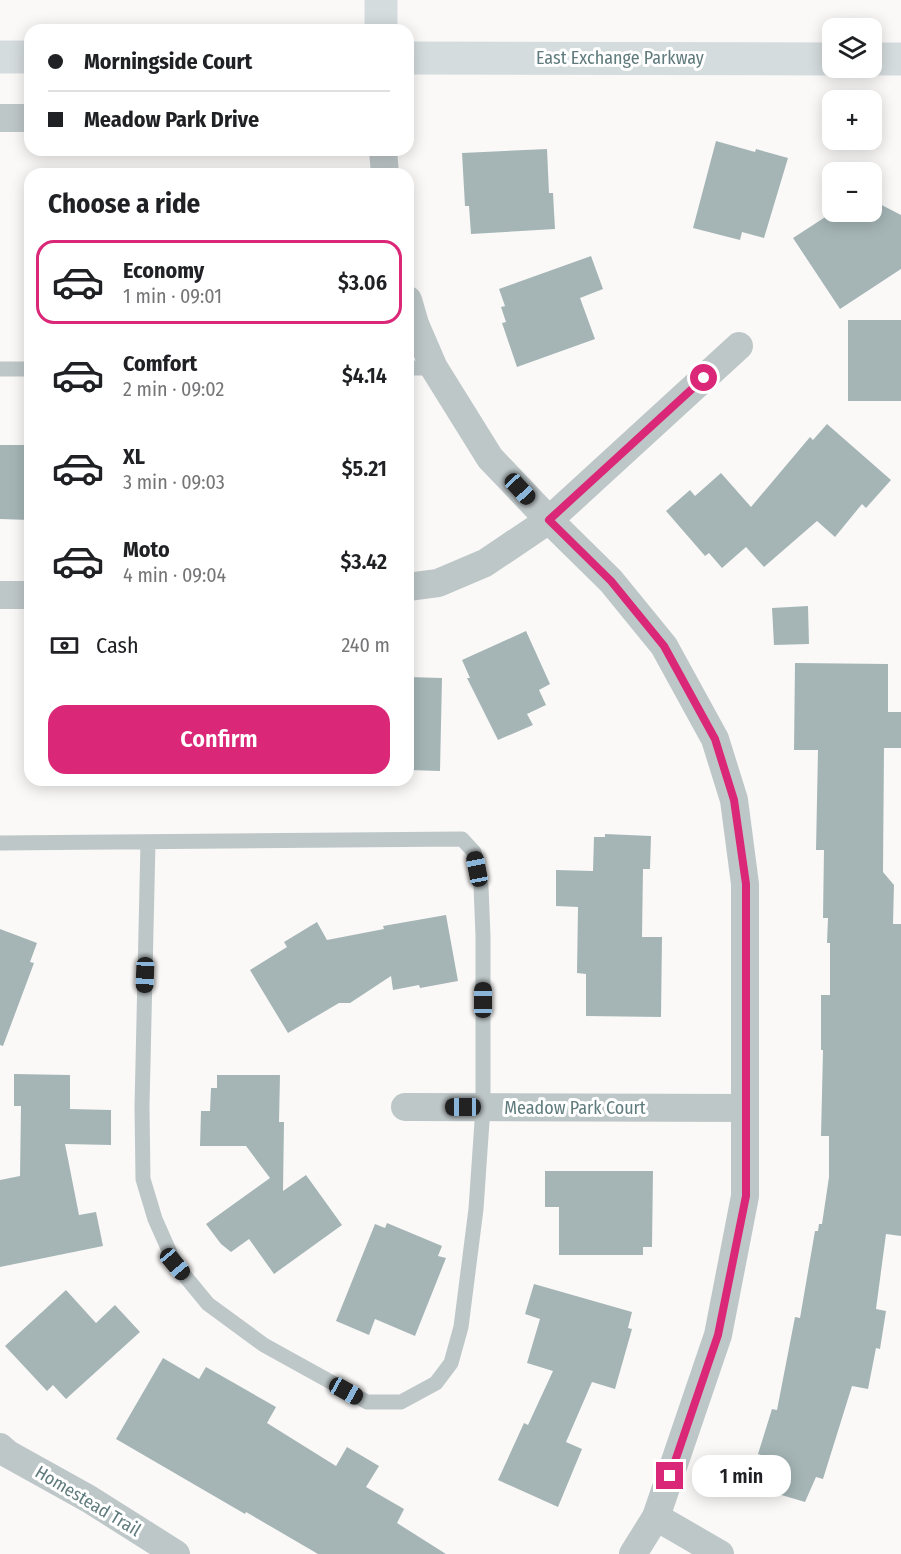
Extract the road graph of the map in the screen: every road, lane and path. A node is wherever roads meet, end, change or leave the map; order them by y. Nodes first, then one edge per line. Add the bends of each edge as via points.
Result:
1 (381, 0) edge
2 (381, 24) edge
3 (0, 57) edge
4 (24, 57) edge
5 (414, 58) edge
6 (822, 59) edge
7 (882, 59) edge
8 (901, 59) edge
9 (0, 118) edge
10 (24, 118) edge
11 (414, 318) edge
12 (739, 346) dead end
13 (421, 368) edge
14 (0, 369) edge
15 (24, 369) edge
16 (549, 520) junction
17 (414, 586) edge
18 (0, 595) edge
19 (24, 595) edge
20 (148, 842) junction
21 (0, 843) edge
22 (405, 1107) dead end
23 (483, 1107) junction
24 (746, 1108) junction
25 (0, 1447) edge
26 (656, 1517) junction
27 (176, 1554) edge
28 (633, 1554) edge
29 (720, 1554) edge

1 - 2 main road
3 - 4 main road
5 - 6 main road, East Exchange Parkway
7 - 8 main road
9 - 10 street
11 - 13 street
12 - 16 street
13 - 16 street via 490,458
14 - 15 lane
16 - 17 street via 485,563 438,583
16 - 24 street via 611,581 664,646 715,739 734,800 746,884
18 - 19 street
20 - 21 lane
20 - 23 lane via 462,838 474,852 481,886
20 - 23 lane via 143,1179 154,1219 175,1264 208,1304 264,1345 367,1402 401,1402 436,1383 451,1363 460,1327 476,1209
22 - 23 street, Meadow Park Court
23 - 24 street, Meadow Park Court
24 - 26 street via 746,1196 718,1335
25 - 27 street, Homestead Trail
26 - 28 street
26 - 29 street

